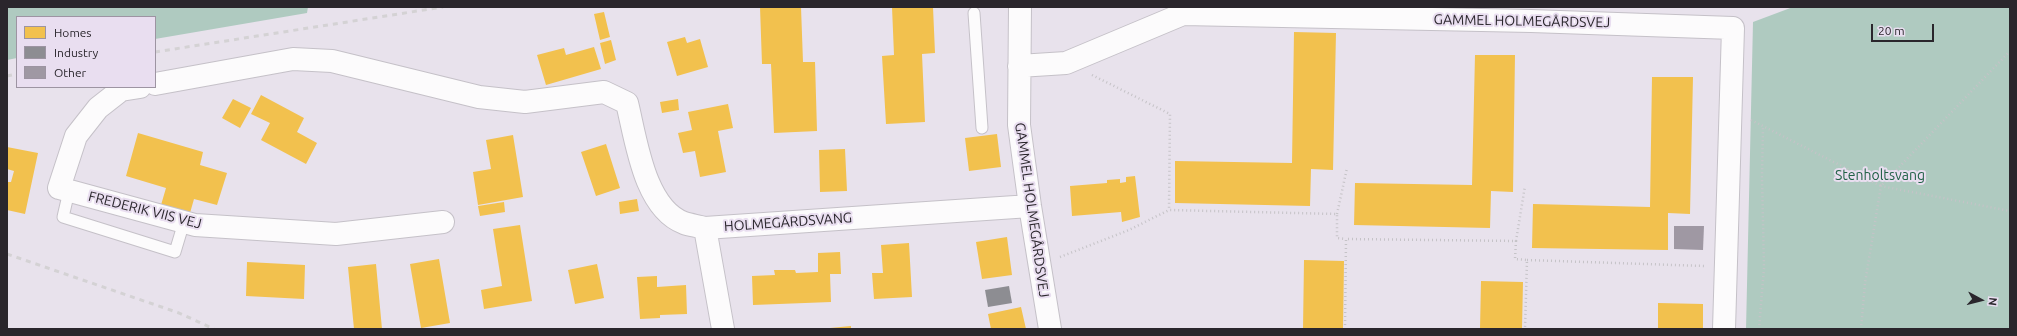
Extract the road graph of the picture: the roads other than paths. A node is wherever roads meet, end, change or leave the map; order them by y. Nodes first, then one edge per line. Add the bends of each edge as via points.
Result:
1 (1020, 7) edge
2 (974, 12) dead end
3 (1019, 66) junction
4 (156, 84) edge
5 (134, 88) edge
6 (982, 128) dead end
7 (69, 191) junction
8 (1030, 206) junction
9 (184, 222) junction
10 (443, 222) dead end
11 (705, 228) junction
12 (723, 329) edge
13 (1050, 329) edge
14 (1724, 329) edge

1 - 3 street, GAMMEL HOLMEGÅRDSVEJ
2 - 6 lane
3 - 8 street, GAMMEL HOLMEGÅRDSVEJ via 1019,125
3 - 14 street, GAMMEL HOLMEGÅRDSVEJ via 1066,63 1183,14 1733,28
4 - 11 street, HOLMEGÅRDSVANG via 293,59 332,61 479,97 525,102 604,92 627,103 648,185 665,210 683,223
5 - 7 street, FREDERIK VIIS VEJ via 122,90 98,108 76,136 59,188
7 - 9 street, FREDERIK VIIS VEJ
7 - 9 lane via 63,216 175,252
8 - 11 street, HOLMEGÅRDSVANG
8 - 13 street, GAMMEL HOLMEGÅRDSVEJ
9 - 10 street, FREDERIK VIIS VEJ via 195,225 336,234
11 - 12 street

